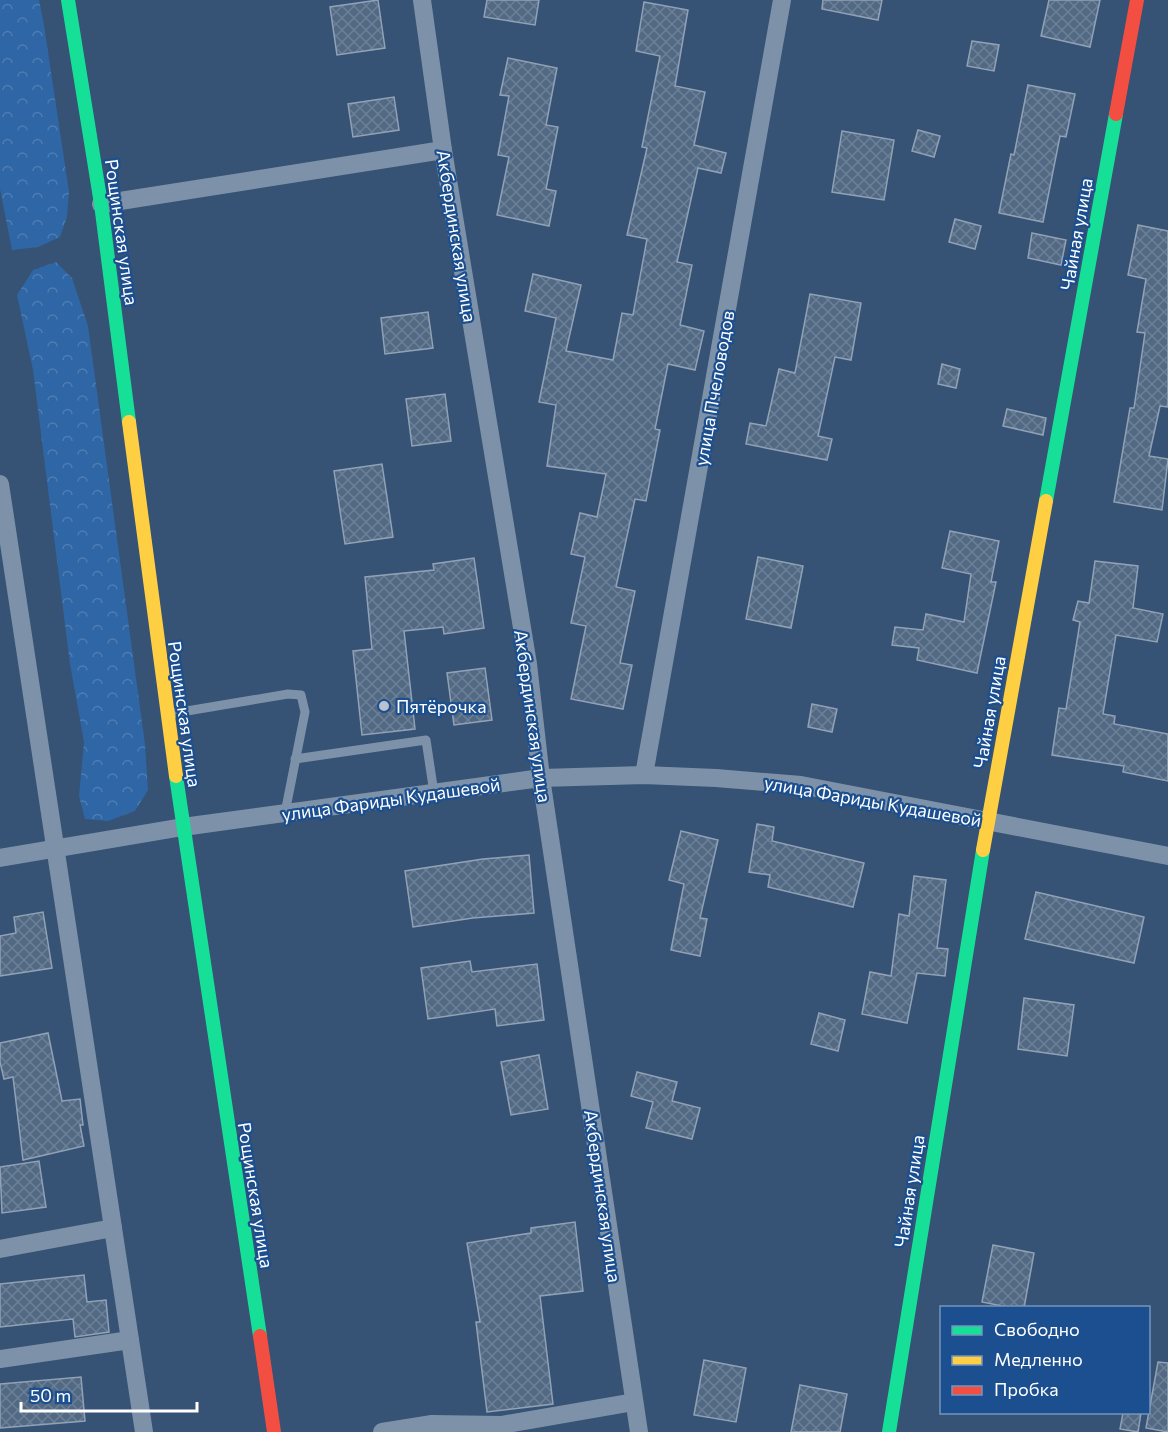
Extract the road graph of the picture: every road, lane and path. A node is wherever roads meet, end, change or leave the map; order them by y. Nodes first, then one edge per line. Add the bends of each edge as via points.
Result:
1 (69, 0) edge
2 (422, 0) edge
3 (782, 0) edge
4 (1137, 0) edge
5 (443, 150) junction
6 (101, 204) junction
7 (0, 484) edge
8 (166, 714) junction
9 (295, 759) junction
10 (644, 775) junction
11 (541, 778) junction
12 (434, 793) junction
13 (285, 813) junction
14 (988, 820) junction
15 (183, 827) junction
16 (56, 849) junction
17 (1168, 856) edge
18 (0, 858) edge
19 (113, 1228) junction
20 (0, 1249) edge
21 (130, 1340) junction
22 (0, 1359) edge
23 (634, 1402) junction
24 (144, 1432) edge
25 (274, 1432) edge
26 (382, 1432) edge
27 (639, 1432) edge
28 (889, 1432) edge

1 - 6 street, Рощинская улица
2 - 5 street, Акбердинская улица
3 - 10 street, улица Пчеловодов
4 - 14 street, Чайная улица
5 - 6 street
5 - 11 street, Акбердинская улица via 528,664
6 - 8 street, Рощинская улица
7 - 16 street
8 - 9 lane via 301,695 305,712
8 - 15 street, Рощинская улица
9 - 12 lane via 426,740
9 - 13 lane
10 - 11 street, улица Фариды Кудашевой
10 - 14 street, улица Фариды Кудашевой via 801,784
11 - 12 street, улица Фариды Кудашевой
11 - 23 street, Акбердинская улица
12 - 13 street, улица Фариды Кудашевой
13 - 15 street, улица Фариды Кудашевой
14 - 17 street, улица Фариды Кудашевой
14 - 28 street, Чайная улица
15 - 16 street, улица Фариды Кудашевой
15 - 25 street, Рощинская улица
16 - 18 street, улица Фариды Кудашевой
16 - 19 street
19 - 20 street
19 - 21 street
21 - 22 street
21 - 24 street
23 - 26 street via 501,1425 432,1424
23 - 27 street, Акбердинская улица

